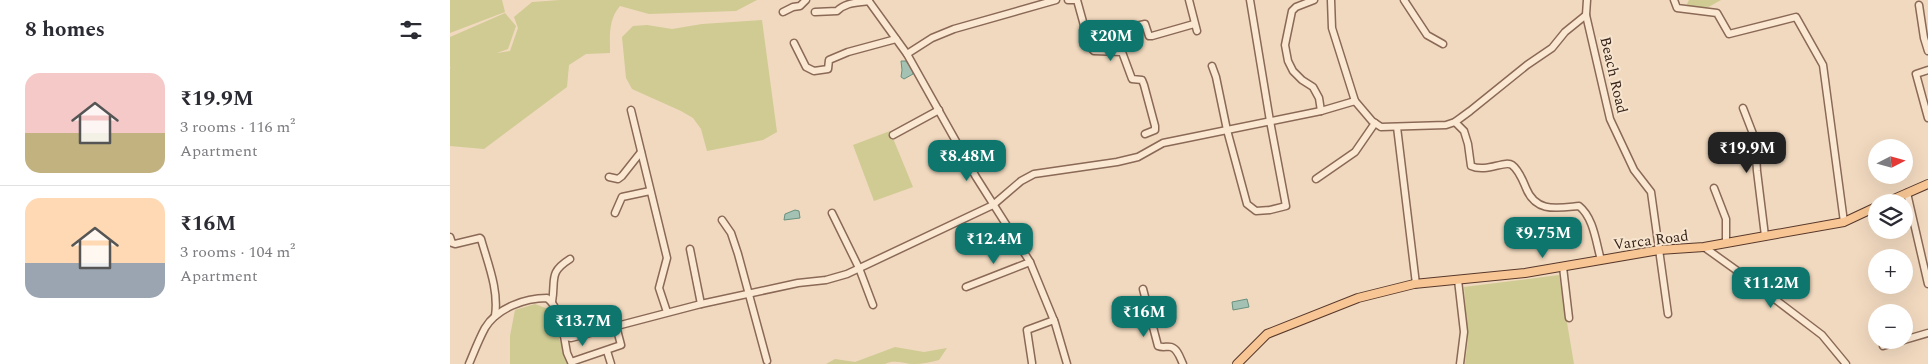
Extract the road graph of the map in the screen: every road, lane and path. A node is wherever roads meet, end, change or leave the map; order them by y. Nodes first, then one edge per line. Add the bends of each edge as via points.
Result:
1 (806, 0) edge
2 (1056, 0) edge
3 (1068, 0) edge
4 (1077, 0) edge
5 (1189, 0) edge
6 (1250, 0) edge
7 (1314, 0) edge
8 (1331, 0) edge
9 (1404, 0) edge
10 (1587, 0) edge
11 (1674, 0) edge
12 (868, 1) edge
13 (1918, 5) dead end
14 (783, 12) dead end
15 (816, 12) dead end
16 (1586, 15) junction
17 (896, 39) junction
18 (794, 43) dead end
19 (1443, 44) dead end
20 (1928, 51) edge
21 (1122, 52) junction
22 (907, 54) junction
23 (1212, 66) dead end
24 (1928, 70) edge
25 (1355, 101) junction
26 (1743, 108) dead end
27 (631, 110) dead end
28 (938, 110) junction
29 (1321, 110) junction
30 (1928, 118) edge
31 (1270, 121) junction
32 (1455, 122) junction
33 (1375, 123) junction
34 (1397, 127) junction
35 (1227, 130) junction
36 (1145, 134) dead end
37 (893, 135) dead end
38 (641, 152) junction
39 (609, 177) dead end
40 (1316, 179) dead end
41 (1928, 185) edge
42 (1714, 188) dead end
43 (650, 190) junction
44 (1906, 194) edge
45 (993, 205) junction
46 (1868, 211) edge
47 (615, 213) dead end
48 (832, 213) dead end
49 (722, 220) dead end
50 (1844, 222) junction
51 (1913, 223) edge
52 (1765, 236) junction
53 (450, 237) edge
54 (1726, 243) junction
55 (1704, 247) junction
56 (690, 249) dead end
57 (1659, 250) junction
58 (570, 259) dead end
59 (1601, 260) junction
60 (1030, 262) junction
61 (1563, 267) junction
62 (859, 268) junction
63 (1458, 280) junction
64 (1416, 284) junction
65 (1928, 284) edge
66 (966, 287) dead end
67 (1143, 289) dead end
68 (749, 295) junction
69 (552, 302) junction
70 (701, 304) junction
71 (873, 305) dead end
72 (667, 312) junction
73 (1668, 314) dead end
74 (495, 316) junction
75 (1569, 318) dead end
76 (1054, 320) junction
77 (616, 326) junction
78 (1928, 333) edge
79 (564, 336) junction
80 (1913, 337) edge
81 (607, 351) junction
82 (767, 361) dead end
83 (1032, 363) dead end
84 (469, 364) edge
85 (611, 364) edge
86 (1067, 364) edge
87 (1183, 364) edge
88 (1237, 364) edge
89 (1460, 364) edge
90 (1846, 364) edge

1 - 14 street via 800,6
2 - 22 street via 954,29
3 - 4 street
4 - 21 street via 1090,47
5 - 21 street via 1196,28 1152,36 1149,36 1145,24 1123,29
6 - 31 street
7 - 29 street via 1292,11 1285,45 1293,71 1313,87
8 - 25 street via 1332,28
9 - 19 street via 1427,35
10 - 16 street, Beach Road
11 - 50 street via 1678,8 1717,13 1729,34 1796,17 1824,65
12 - 15 street via 851,3 837,11
12 - 17 street
13 - 20 street
16 - 32 street via 1552,48
16 - 57 street, Beach Road via 1610,118 1634,170 1651,192
17 - 18 street via 829,60 828,70 822,71 806,68
17 - 22 street
21 - 36 street via 1132,79 1142,80 1146,91 1155,130
22 - 28 street
23 - 35 street
24 - 30 street via 1916,74
25 - 29 street
25 - 33 street
26 - 52 street via 1756,139
27 - 38 street
28 - 37 street
28 - 45 street
29 - 31 street
31 - 35 street
31 - 35 street via 1286,206 1270,210 1256,211 1247,204
32 - 34 street
32 - 59 street via 1464,131 1471,166 1489,169 1507,163 1523,180 1535,202 1552,209 1579,206 1584,210
33 - 34 street
33 - 40 street via 1355,152
34 - 64 street
35 - 45 street via 1163,143 1138,157 1117,162 1034,174
38 - 39 street via 622,176 618,179
38 - 43 street
41 - 44 main road
42 - 54 street via 1726,219
43 - 47 street via 622,197
43 - 72 street via 667,258 659,288
45 - 60 street
45 - 62 street
46 - 50 main road, Varca Road
48 - 62 street
49 - 68 street via 731,233
50 - 52 main road, Varca Road
51 - 65 street
52 - 54 main road, Varca Road
53 - 74 street via 455,244 481,239 496,293
54 - 55 main road, Varca Road
55 - 57 main road, Varca Road
55 - 90 street via 1822,335
56 - 70 street
57 - 59 main road, Varca Road
57 - 73 street, Beach Road
58 - 69 street via 558,266
59 - 61 main road, Varca Road
60 - 66 street
60 - 76 street
61 - 63 main road, Varca Road
61 - 75 street
62 - 68 street via 826,280
62 - 71 street
63 - 64 main road, Varca Road
63 - 89 street via 1464,332
64 - 88 main road, Varca Road via 1358,298 1267,334
67 - 87 street via 1158,346 1177,351
68 - 70 street
68 - 82 street
69 - 74 street via 547,298 529,300
69 - 79 street
70 - 72 street
72 - 77 street
74 - 84 street via 486,327
76 - 83 street via 1027,330
76 - 86 street
77 - 79 street via 571,338
77 - 81 street via 621,344
78 - 80 street
79 - 81 street via 571,362
81 - 85 street

